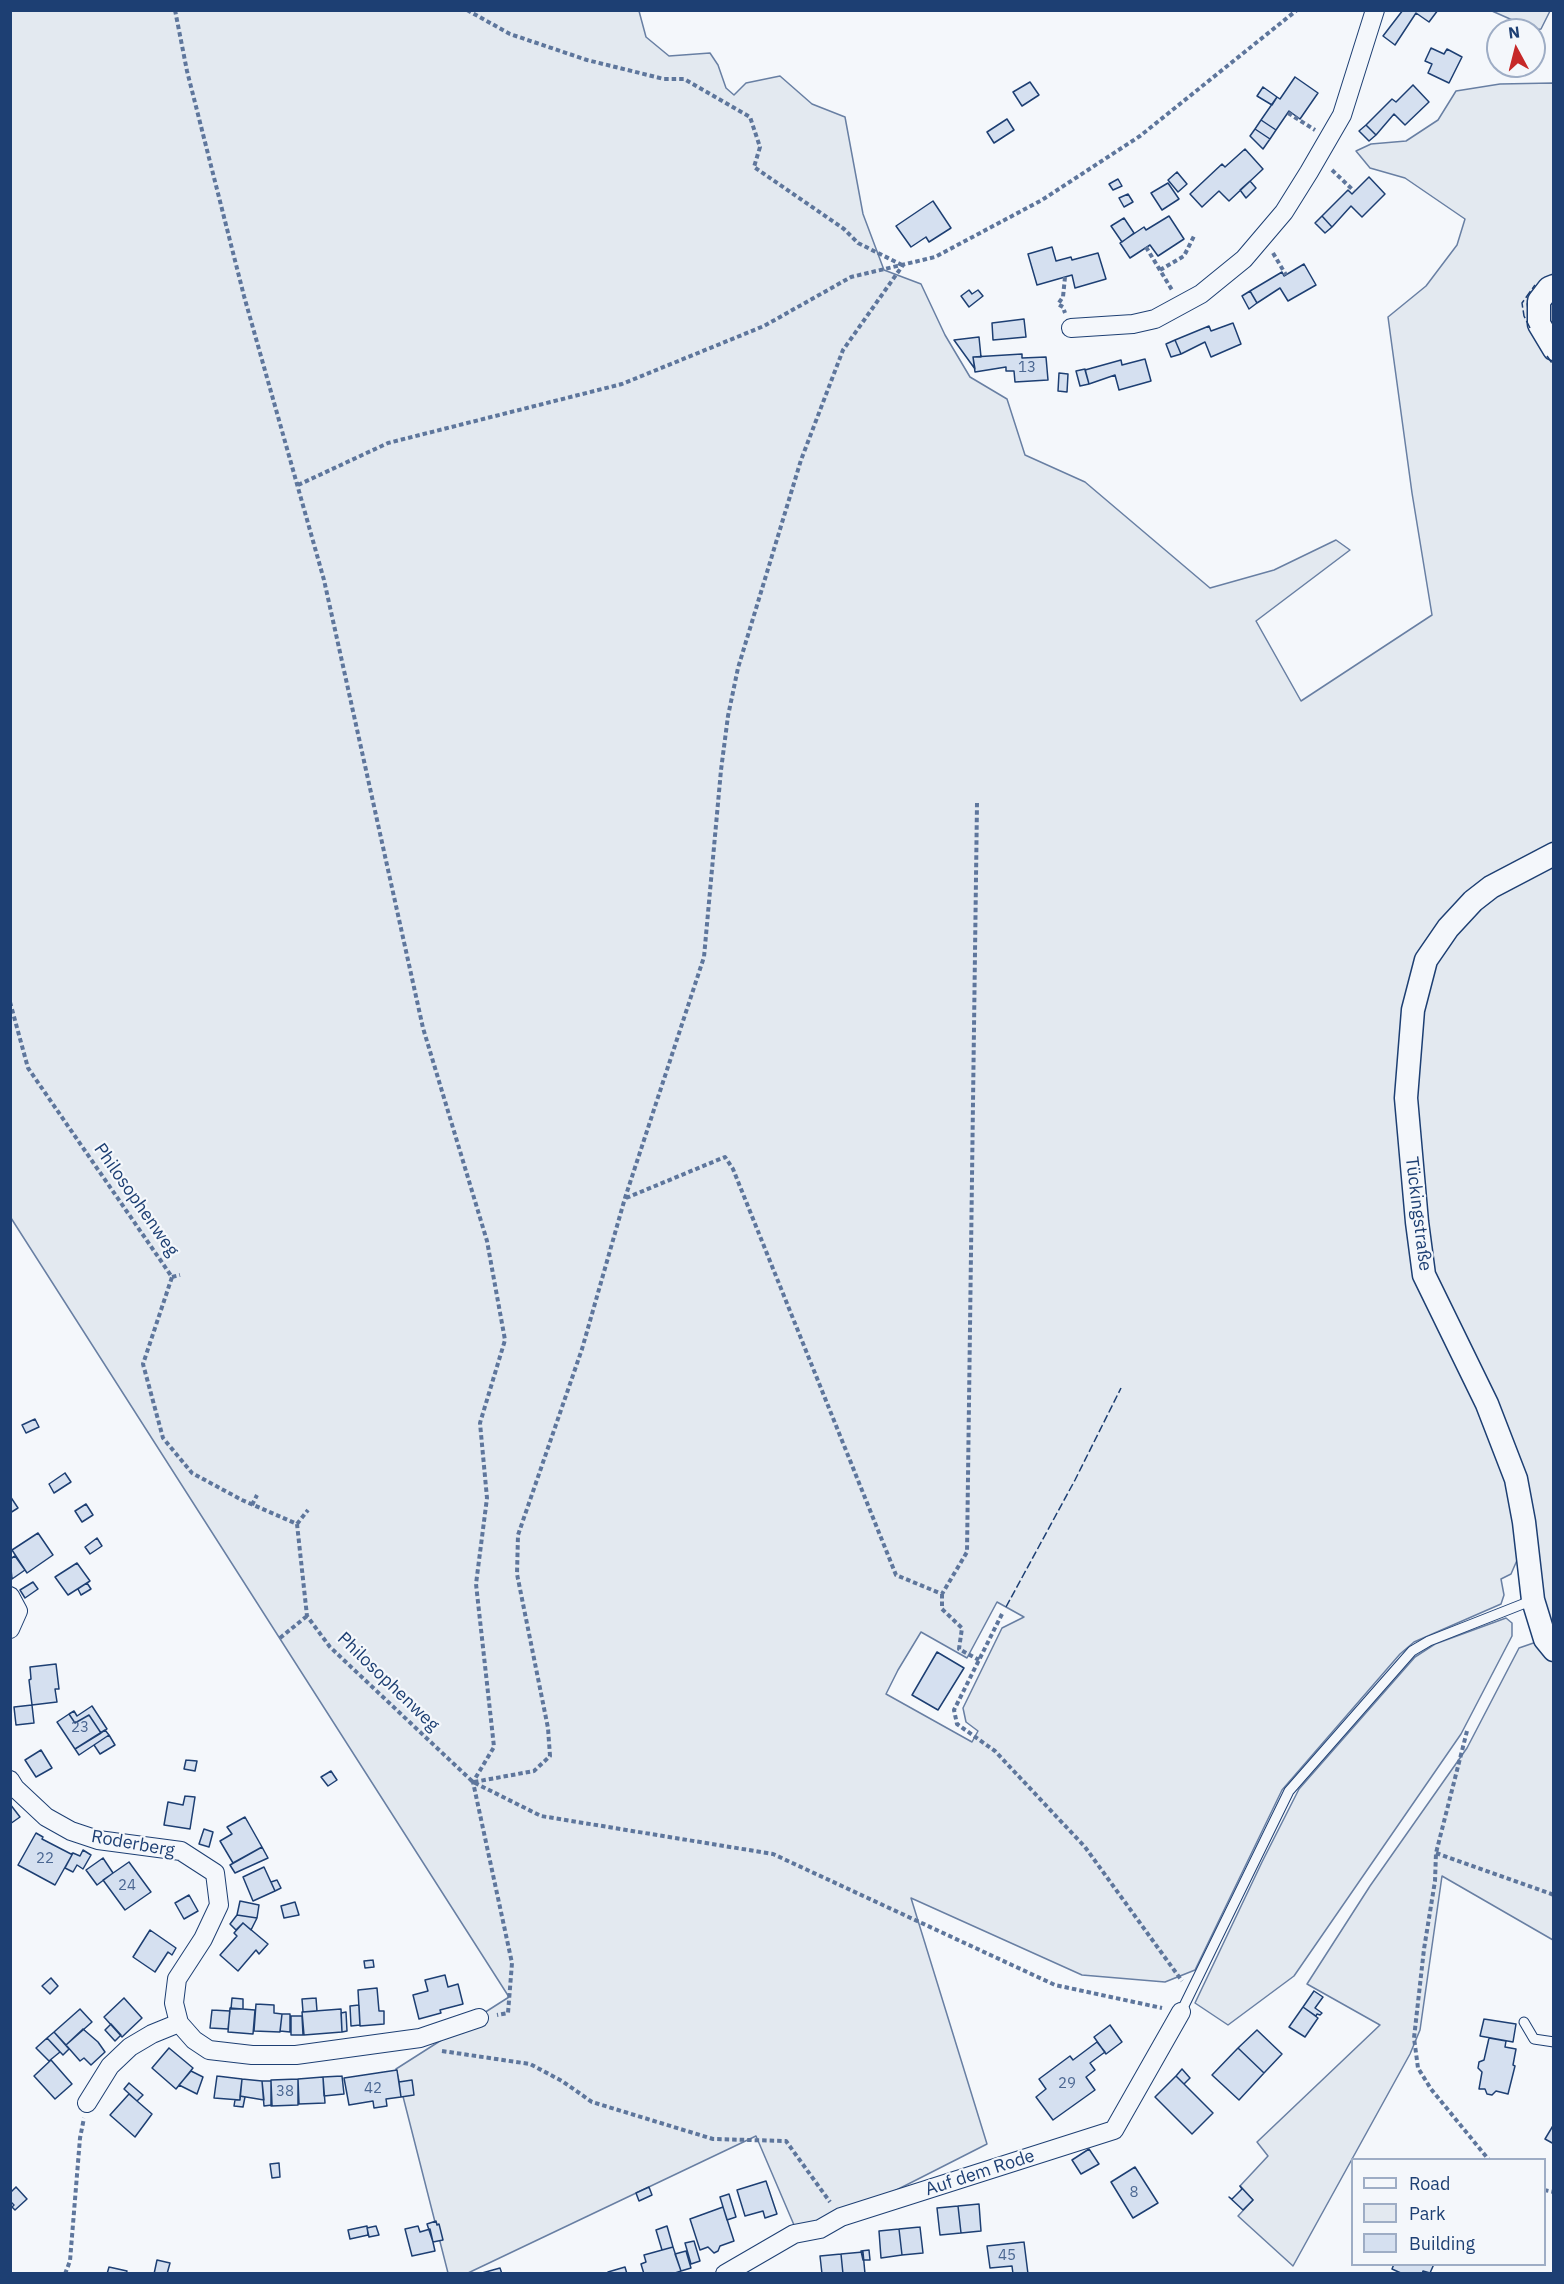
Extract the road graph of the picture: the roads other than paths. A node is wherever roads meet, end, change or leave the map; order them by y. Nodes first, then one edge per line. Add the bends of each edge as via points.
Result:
1 (1375, 10) edge
2 (1554, 286) edge
3 (1071, 328) dead end
4 (1554, 349) edge
5 (1554, 854) edge
6 (10, 1596) edge
7 (1533, 1600) junction
8 (10, 1629) edge
9 (1554, 1650) edge
10 (10, 1780) edge
11 (1181, 2012) joint
12 (479, 2018) road end
13 (1524, 2022) dead end
14 (179, 2023) junction
15 (1554, 2042) edge
16 (87, 2103) road end
17 (725, 2274) edge

1 - 3 street via 1342,115 1284,212 1245,259 1201,294 1155,319
2 - 4 street via 1539,301 1539,324
5 - 7 street, Tückingstraße via 1491,887 1473,901 1426,960 1413,1010 1407,1098 1424,1275 1487,1404 1516,1479
6 - 8 street via 18,1611
7 - 9 street, Tückingstraße via 1545,1639
7 - 11 lane via 1412,1651 1289,1791
10 - 14 street, Roderberg via 46,1817 71,1831 98,1840 181,1851 215,1873 219,1905 177,1979 174,2004
11 - 17 street, Auf dem Rode via 1114,2130 841,2217 820,2229 794,2234
12 - 14 street via 420,2038 296,2055 209,2050
13 - 15 lane via 1534,2039
14 - 16 street via 130,2047 110,2066

